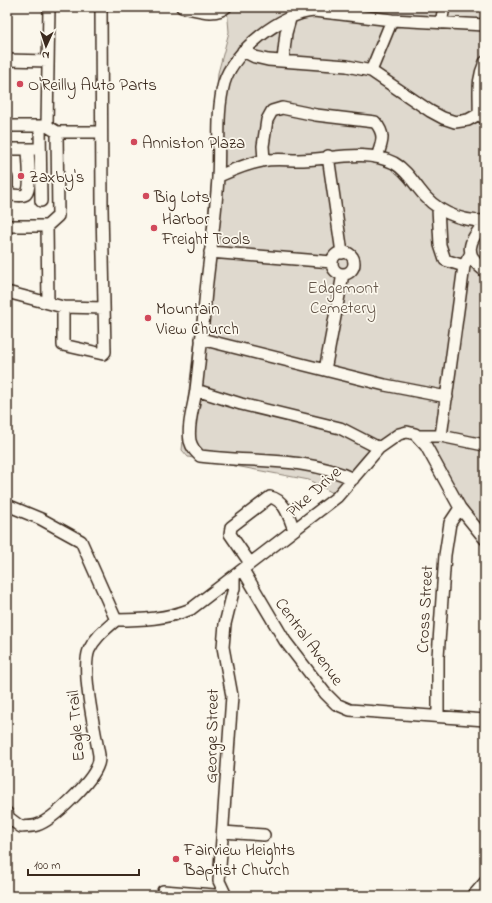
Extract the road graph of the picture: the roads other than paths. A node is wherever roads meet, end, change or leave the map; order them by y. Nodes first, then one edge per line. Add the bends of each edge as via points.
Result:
1 (49, 7) edge
2 (101, 7) edge
3 (182, 7) edge
4 (226, 7) edge
5 (444, 7) edge
6 (314, 9) edge
7 (290, 19) junction
8 (392, 20) junction
9 (440, 23) junction
10 (485, 25) edge
11 (243, 51) junction
12 (7, 60) edge
13 (283, 60) junction
14 (48, 61) junction
15 (485, 62) edge
16 (371, 71) junction
17 (482, 117) edge
18 (7, 126) edge
19 (48, 128) junction
20 (101, 132) junction
21 (7, 149) edge
22 (28, 149) junction
23 (40, 150) junction
24 (328, 156) junction
25 (377, 158) junction
26 (264, 160) junction
27 (219, 176) junction
28 (7, 178) edge
29 (7, 198) edge
30 (41, 201) junction
31 (58, 201) junction
32 (438, 208) junction
33 (485, 222) edge
34 (7, 226) edge
35 (47, 226) junction
36 (210, 252) junction
37 (342, 252) junction
38 (470, 255) junction
39 (332, 262) junction
40 (464, 266) junction
41 (485, 271) edge
42 (343, 274) junction
43 (7, 292) edge
44 (48, 302) junction
45 (63, 307) junction
46 (104, 308) junction
47 (201, 339) junction
48 (325, 370) junction
49 (196, 390) junction
50 (447, 397) junction
51 (417, 436) junction
52 (441, 436) junction
53 (485, 447) edge
54 (379, 448) junction
55 (353, 479) junction
56 (7, 505) edge
57 (460, 508) junction
58 (294, 530) junction
59 (485, 539) edge
60 (242, 570) junction
61 (116, 620) junction
62 (438, 716) junction
63 (485, 720) edge
64 (7, 813) edge
65 (223, 832) junction
66 (264, 835) dead end
67 (485, 882) edge
68 (166, 896) edge
69 (226, 896) edge
70 (472, 896) edge

1 - 14 street
2 - 20 street
3 - 4 street via 207,12 223,10
5 - 9 street
6 - 7 street
6 - 8 street
7 - 11 street via 272,27
7 - 13 street
8 - 9 street
8 - 16 street
9 - 10 street
11 - 13 street via 255,57
11 - 27 street via 224,82
12 - 14 street
13 - 16 street
14 - 19 street
15 - 17 street via 479,76
16 - 17 street via 443,118 454,122
18 - 19 street
19 - 20 street
19 - 23 street
19 - 31 street
20 - 46 street
21 - 22 street
22 - 23 street
22 - 28 street via 29,187 26,194 11,195 7,189
23 - 30 street
24 - 25 street
24 - 26 street via 300,160
24 - 37 street
25 - 26 street via 383,138 382,130 375,122 282,108 272,111 267,120 263,146
25 - 32 street via 401,168
26 - 27 street
27 - 36 street
29 - 30 street
30 - 31 street
31 - 35 street via 58,216
32 - 33 street via 462,219
32 - 40 street via 441,252 445,260
33 - 38 street via 474,237
34 - 35 street
35 - 44 street
36 - 39 street
36 - 47 street
37 - 39 street via 335,256
37 - 42 street via 352,256 354,263 350,272
38 - 40 street
38 - 41 street
39 - 42 street via 336,272
40 - 50 street
42 - 48 street
43 - 44 street
44 - 45 street
45 - 46 street
45 - 46 street via 63,345 103,354
47 - 48 street
47 - 49 street
48 - 50 street
49 - 54 street via 340,428
49 - 55 street via 190,432 193,450 200,456 273,461 340,472
50 - 52 street
51 - 52 street, Pike Drive
51 - 54 street, Pike Drive via 407,432 400,434
51 - 57 street via 426,446
52 - 53 street, Pike Drive
54 - 55 street, Pike Drive
55 - 58 street, Pike Drive via 337,497
56 - 61 street via 41,519 82,541
57 - 59 street
57 - 62 street, Cross Street via 450,523 444,555 438,657
58 - 60 street, Pike Drive
58 - 60 street, Central Avenue via 284,506 278,499 270,497 231,527 230,534
60 - 61 street, Pike Drive via 191,609 176,615
60 - 62 street, Central Avenue via 284,641 336,704 350,710
60 - 65 street, George Street via 234,588 225,624 223,647 232,696
61 - 64 street, Eagle Trail via 99,635 89,650 87,662 99,755 98,764 91,778 74,797 36,826 21,827 9,818
62 - 63 street, Central Avenue
65 - 66 street
65 - 69 street, George Street via 219,882
67 - 70 street
68 - 69 street via 163,891

